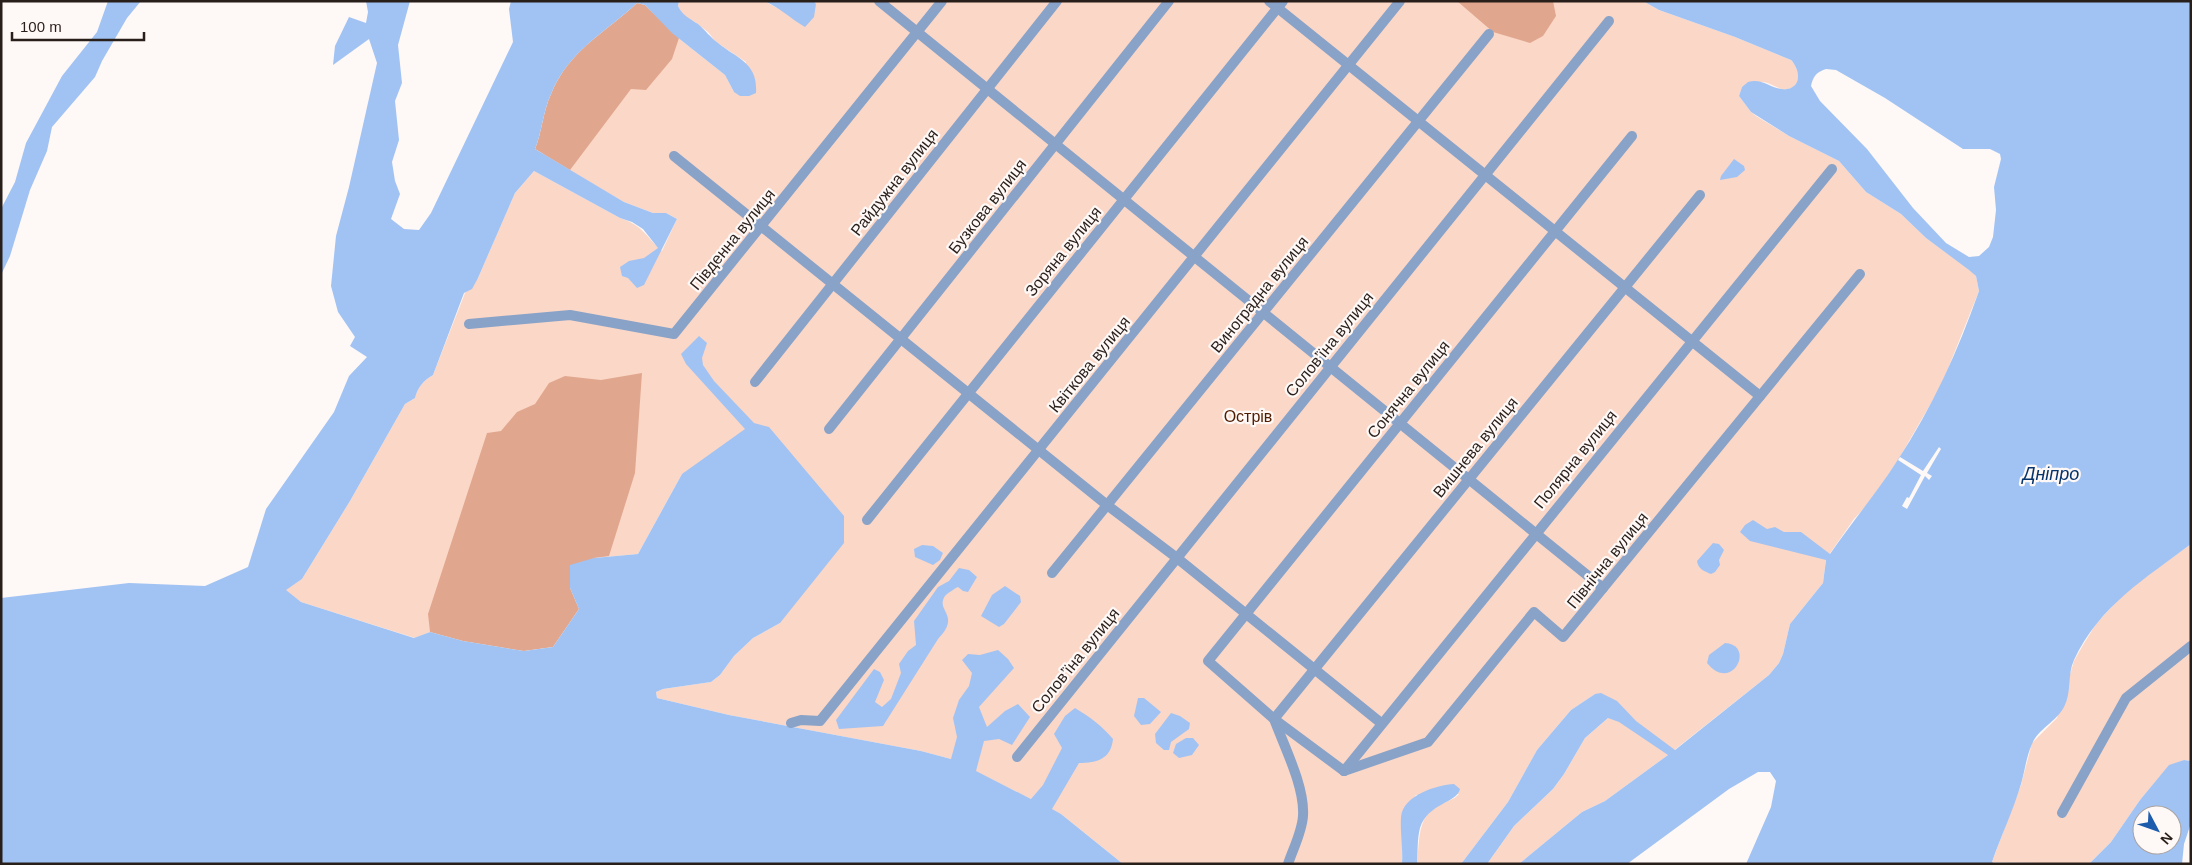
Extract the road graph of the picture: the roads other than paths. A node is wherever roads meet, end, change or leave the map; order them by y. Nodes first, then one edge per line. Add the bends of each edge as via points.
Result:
1 (879, 1) edge
2 (942, 1) edge
3 (1058, 1) edge
4 (1169, 1) edge
5 (1400, 1) edge
6 (1277, 3) edge
7 (1609, 21) dead end
8 (917, 32) junction
9 (1489, 34) dead end
10 (1348, 65) junction
11 (988, 89) junction
12 (1418, 121) junction
13 (1632, 136) dead end
14 (1055, 144) junction
15 (674, 156) dead end
16 (1832, 169) dead end
17 (1485, 175) junction
18 (1700, 195) dead end
19 (1124, 199) junction
20 (761, 226) junction
21 (1555, 231) junction
22 (1194, 257) junction
23 (1860, 274) dead end
24 (833, 284) junction
25 (1625, 287) junction
26 (1263, 312) junction
27 (469, 324) dead end
28 (901, 338) junction
29 (1692, 341) junction
30 (1330, 367) junction
31 (755, 382) dead end
32 (968, 393) junction
33 (1760, 396) junction
34 (1400, 423) junction
35 (828, 430) dead end
36 (1039, 450) junction
37 (1469, 479) junction
38 (1107, 505) junction
39 (867, 520) dead end
40 (1535, 533) junction
41 (1177, 558) junction
42 (1052, 573) dead end
43 (1603, 588) junction
44 (1244, 614) junction
45 (2191, 646) edge
46 (1313, 669) junction
47 (1274, 719) junction
48 (791, 723) dead end
49 (1381, 723) junction
50 (1017, 757) dead end
51 (1344, 771) junction
52 (2062, 813) dead end
53 (1288, 864) edge

1 - 8 street
2 - 8 street, Південна вулиця
3 - 11 street, Райдужна вулиця
4 - 14 street, Бузкова вулиця
5 - 10 street, Квіткова вулиця
6 - 10 street
6 - 19 street, Зоряна вулиця
7 - 17 street, Соловʼїна вулиця
8 - 11 street
8 - 20 street, Південна вулиця
9 - 12 street, Виноградна вулиця
10 - 12 street
10 - 22 street, Квіткова вулиця
11 - 14 street
11 - 24 street, Райдужна вулиця
12 - 17 street
12 - 26 street, Виноградна вулиця
13 - 21 street, Сонячна вулиця
14 - 19 street
14 - 28 street, Бузкова вулиця
15 - 20 street
16 - 29 street, Полярна вулиця
17 - 21 street
17 - 30 street, Соловʼїна вулиця
18 - 25 street, Вишнева вулиця
19 - 22 street
19 - 32 street, Зоряна вулиця
20 - 24 street
20 - 27 street, Південна вулиця via 674,334 570,315
21 - 25 street
21 - 34 street, Сонячна вулиця
22 - 26 street
22 - 36 street, Квіткова вулиця
23 - 33 street, Північна вулиця
24 - 28 street
24 - 31 street, Райдужна вулиця
25 - 29 street
25 - 37 street, Вишнева вулиця
26 - 30 street
26 - 38 street, Виноградна вулиця
28 - 32 street
28 - 35 street, Бузкова вулиця
29 - 33 street
29 - 40 street, Полярна вулиця
30 - 34 street
30 - 41 street, Соловʼїна вулиця
32 - 36 street
32 - 39 street, Зоряна вулиця
33 - 43 street, Північна вулиця
34 - 37 street
34 - 44 street, Сонячна вулиця
36 - 38 street
36 - 48 street, Квіткова вулиця via 820,721
37 - 40 street
37 - 46 street, Вишнева вулиця
38 - 41 street
38 - 42 street, Виноградна вулиця
40 - 43 street
40 - 49 street, Полярна вулиця
41 - 44 street
41 - 50 street, Соловʼїна вулиця
43 - 51 street, Північна вулиця via 1563,637 1534,612 1428,742
44 - 46 street
44 - 47 street, Сонячна вулиця via 1208,661
45 - 52 street via 2126,698
46 - 47 street, Вишнева вулиця
46 - 49 street
47 - 51 street
47 - 53 street via 1303,806 1303,817
49 - 51 street, Полярна вулиця

